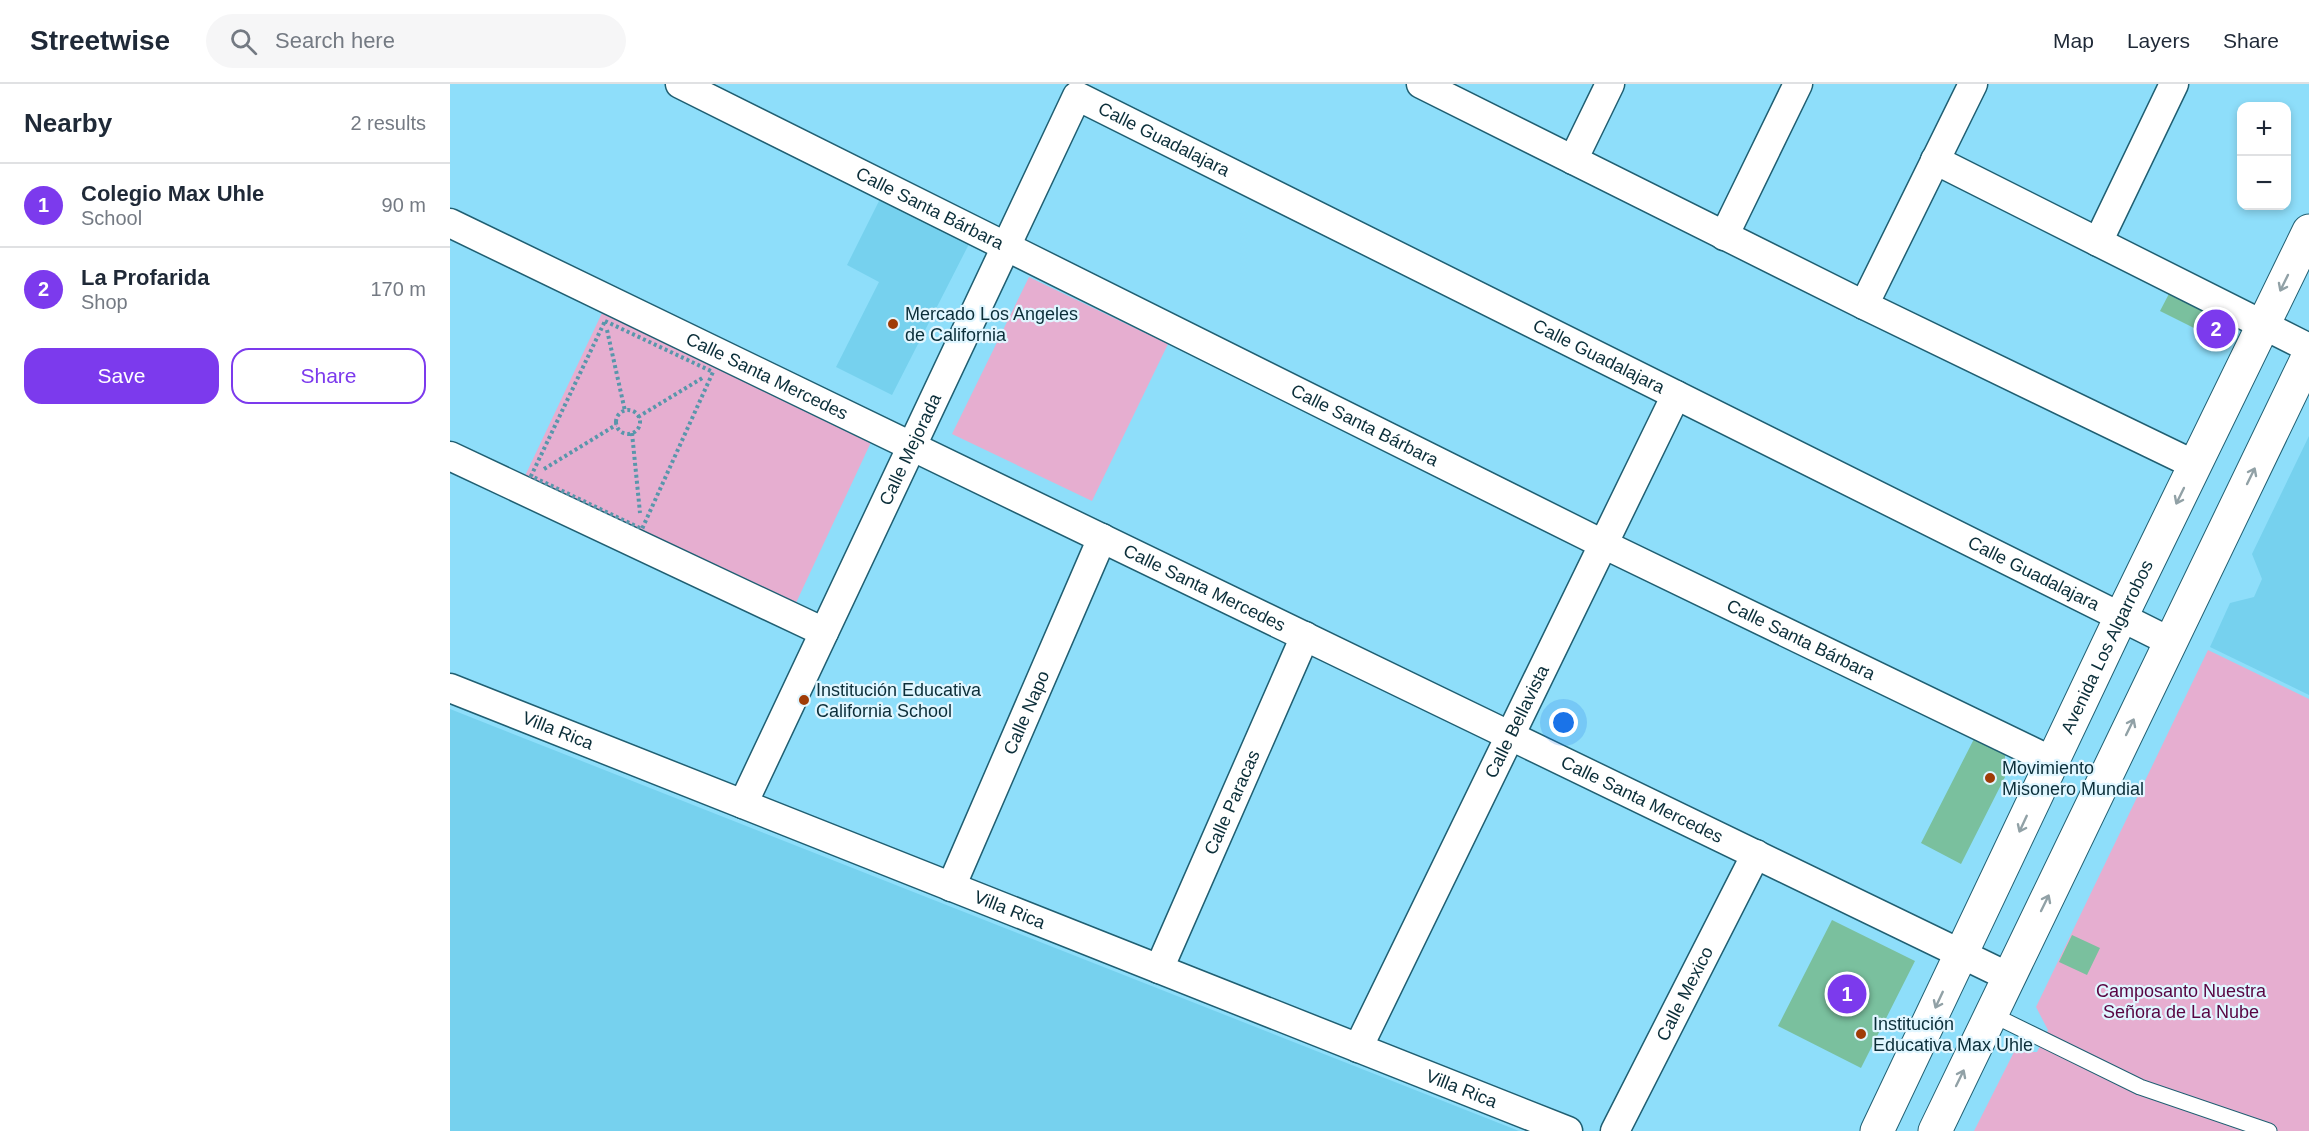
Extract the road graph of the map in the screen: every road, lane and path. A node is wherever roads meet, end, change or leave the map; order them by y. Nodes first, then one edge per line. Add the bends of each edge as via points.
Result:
1 (680, 84) edge
2 (1420, 84) edge
3 (1610, 84) edge
4 (1798, 84) edge
5 (1973, 84) edge
6 (2174, 84) edge
7 (1077, 96) joint
8 (1573, 160) junction
9 (1935, 160) junction
10 (450, 223) edge
11 (2309, 231) edge
12 (1724, 236) junction
13 (2098, 242) junction
14 (1006, 247) junction
15 (1864, 305) junction
16 (609, 311) junction
17 (2264, 325) junction
18 (2309, 348) edge
19 (2309, 355) edge
20 (717, 363) junction
21 (1676, 395) junction
22 (625, 411) junction
23 (638, 417) junction
24 (616, 425) junction
25 (632, 433) junction
26 (912, 446) junction
27 (450, 456) edge
28 (2195, 465) junction
29 (527, 484) junction
30 (638, 536) junction
31 (1102, 538) junction
32 (1603, 544) junction
33 (2121, 617) junction
34 (824, 632) junction
35 (1305, 636) junction
36 (2171, 642) junction
37 (450, 688) edge
38 (1510, 735) junction
39 (2052, 761) junction
40 (743, 804) junction
41 (1756, 854) junction
42 (951, 887) junction
43 (1961, 953) junction
44 (1159, 969) junction
45 (2009, 977) junction
46 (1991, 1014) junction
47 (1358, 1048) junction
48 (1568, 1131) edge
49 (1615, 1131) edge
50 (1877, 1131) edge
51 (1935, 1131) edge
52 (2269, 1131) edge

1 - 14 street, Calle Santa Bárbara
2 - 8 street
3 - 8 street
4 - 12 street
5 - 9 street
6 - 13 street
7 - 14 street, Calle Mejorada
7 - 21 street, Calle Guadalajara
8 - 12 street
9 - 13 street
9 - 15 street
10 - 16 street, Calle Santa Mercedes
11 -> 17 street, Avenida Los Algarrobos
12 - 15 street
13 - 17 street
14 - 26 street, Calle Mejorada
14 - 32 street, Calle Santa Bárbara
15 - 28 street
16 - 20 street, Calle Santa Mercedes
16 - 20 path
16 - 22 path
16 - 29 path
17 - 18 street
17 - 28 street, Avenida Los Algarrobos
36 -> 19 street
20 - 23 path
20 - 26 street, Calle Santa Mercedes
20 - 30 path
21 - 32 street, Calle Bellavista
21 - 33 street, Calle Guadalajara
22 - 23 path
22 - 24 path
23 - 25 path via 638,428
24 - 25 path via 624,433
24 - 29 path
25 - 30 path
26 - 31 street, Calle Santa Mercedes
26 - 34 street, Calle Mejorada
27 - 29 street
28 -> 33 street, Avenida Los Algarrobos
29 - 30 street
29 - 30 path
30 - 34 street
31 - 35 street, Calle Santa Mercedes
31 - 42 street, Calle Napo
32 - 38 street, Calle Bellavista
32 - 39 street, Calle Santa Bárbara
33 - 36 street, Calle Guadalajara
33 - 39 street, Avenida Los Algarrobos
34 - 40 street, Calle Mejorada
35 - 38 street, Calle Santa Mercedes
35 - 44 street, Calle Paracas
45 -> 36 street
37 - 40 street, Villa Rica
38 - 41 street, Calle Santa Mercedes
38 - 47 street, Calle Bellavista
39 -> 43 street, Avenida Los Algarrobos
40 - 42 street, Villa Rica
41 - 43 street, Calle Santa Mercedes
41 - 49 street, Calle Mexico
42 - 44 street, Villa Rica
43 - 45 street, Calle Santa Mercedes
43 -> 50 street, Avenida Los Algarrobos
44 - 47 street, Villa Rica
45 - 46 street
51 -> 46 street
46 - 52 lane via 2140,1087
47 - 48 street, Villa Rica

